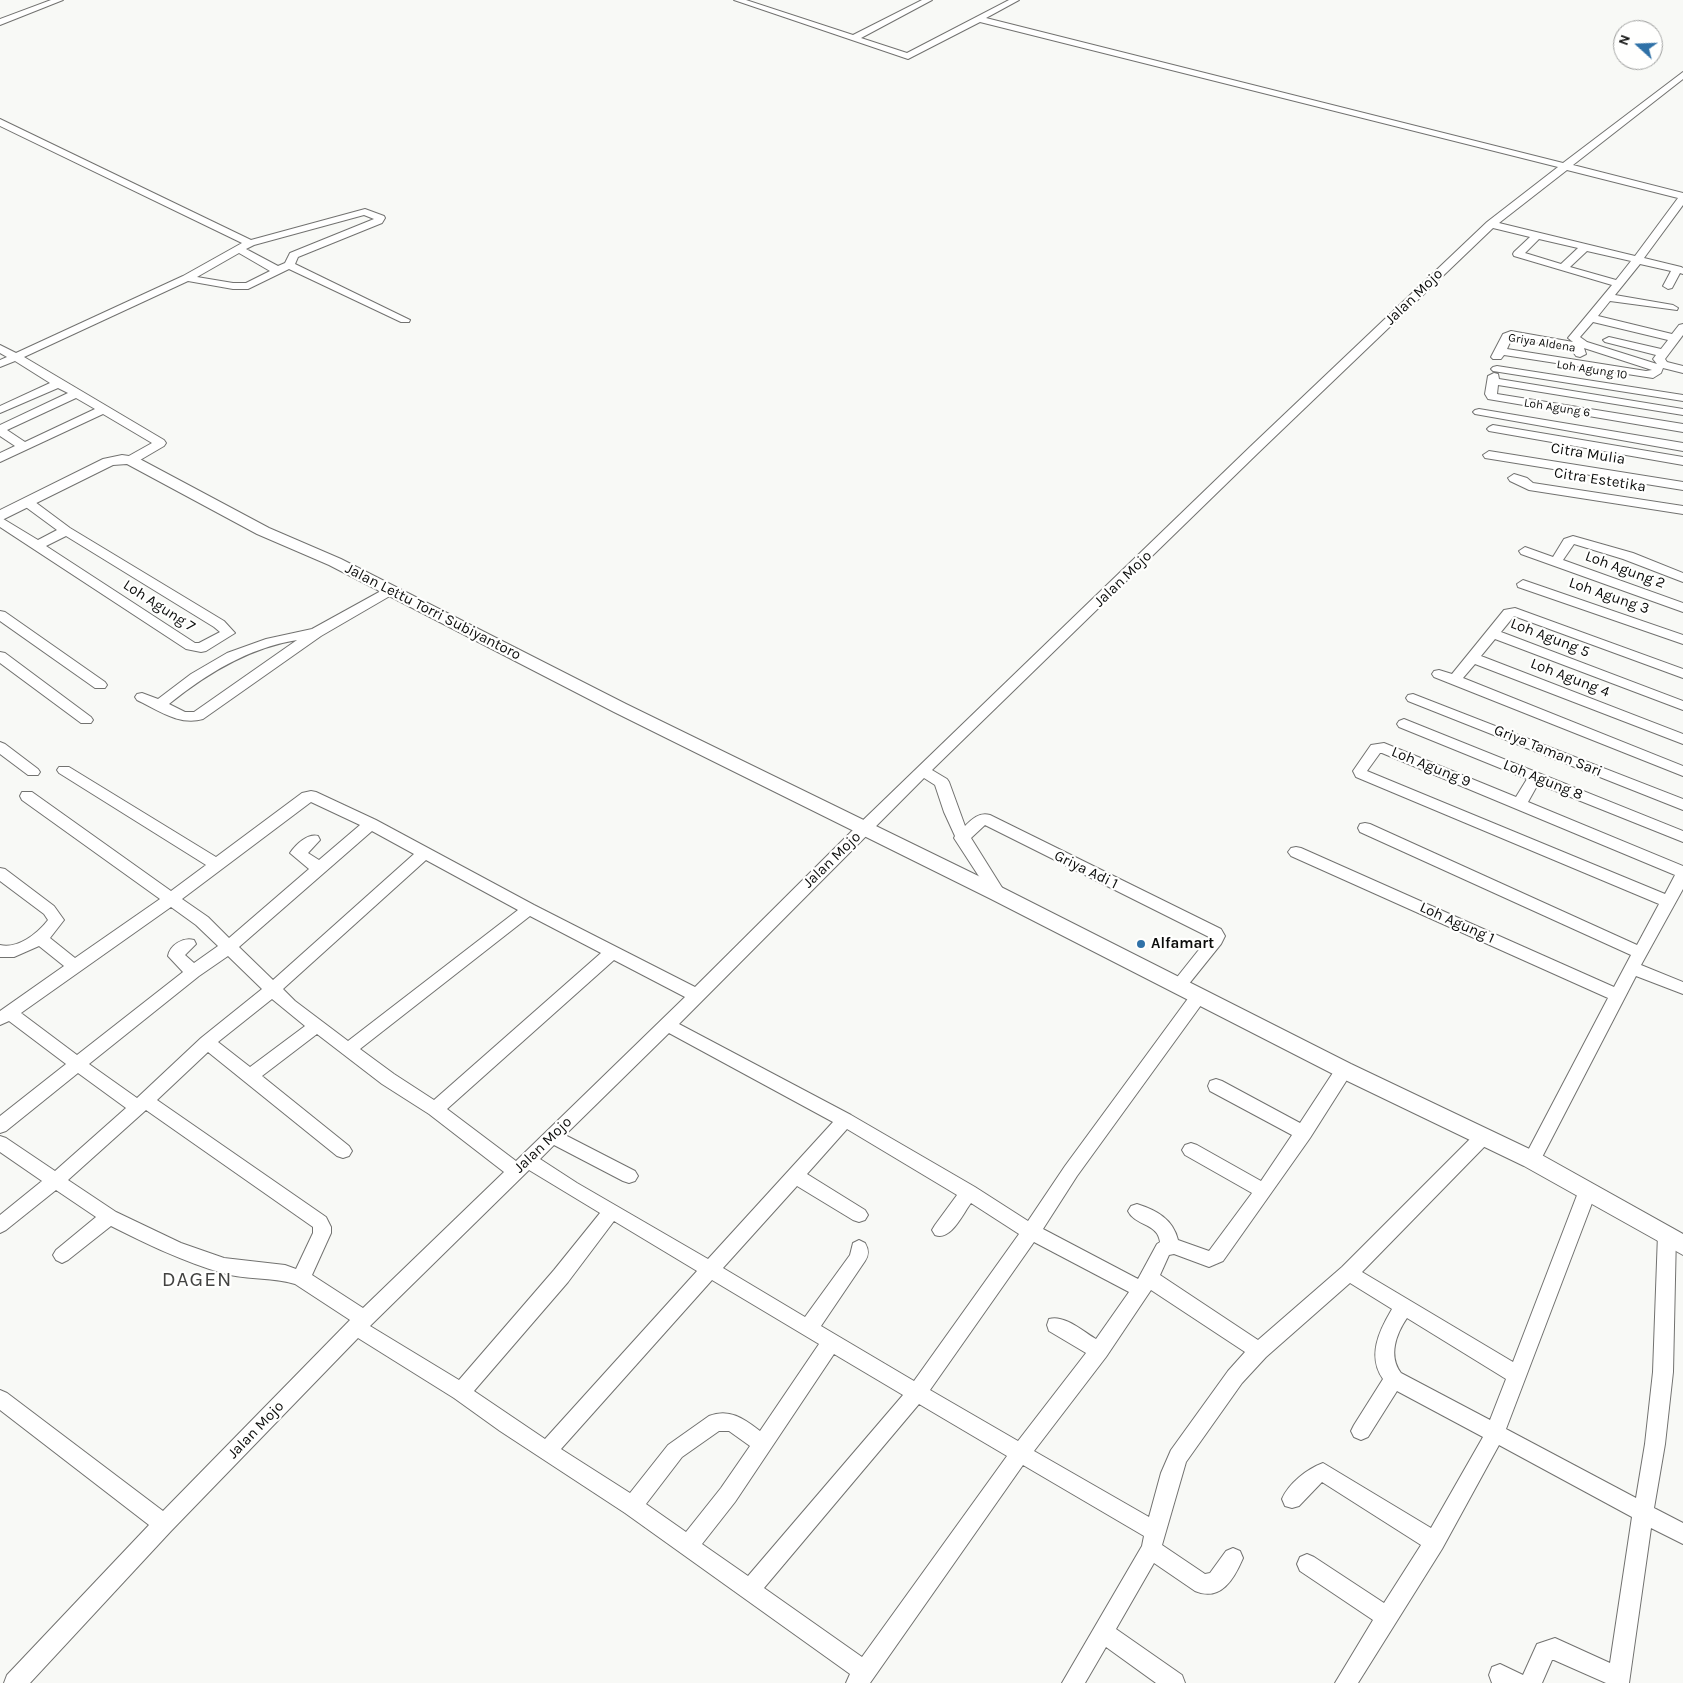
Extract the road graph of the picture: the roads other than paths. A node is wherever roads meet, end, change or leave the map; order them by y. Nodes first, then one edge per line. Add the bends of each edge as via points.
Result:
1 (59, 0) edge
2 (738, 0) edge
3 (928, 0) edge
4 (993, 0) edge
5 (1011, 2) edge
6 (0, 12) edge
7 (12, 18) junction
8 (981, 20) junction
9 (0, 22) edge
10 (854, 38) junction
11 (1683, 75) edge
12 (0, 122) edge
13 (1565, 166) junction
14 (1681, 202) edge
15 (1491, 224) junction
16 (1537, 235) junction
17 (250, 243) junction
18 (1585, 247) junction
19 (240, 250) junction
20 (1638, 260) junction
21 (289, 265) junction
22 (1563, 268) junction
23 (277, 270) junction
24 (1680, 270) edge
25 (187, 278) junction
26 (1618, 286) junction
27 (1668, 286) dead end
28 (1658, 296) dead end
29 (1608, 297) junction
30 (1673, 308) dead end
31 (1592, 318) junction
32 (405, 320) dead end
33 (1683, 327) edge
34 (1674, 338) junction
35 (1609, 340) dead end
36 (0, 348) edge
37 (16, 357) junction
38 (1661, 362) junction
39 (1579, 363) junction
40 (0, 364) edge
41 (1496, 367) junction
42 (1683, 370) edge
43 (59, 384) junction
44 (76, 394) junction
45 (1683, 398) edge
46 (1640, 404) junction
47 (0, 410) edge
48 (103, 410) junction
49 (1479, 412) dead end
50 (1683, 412) edge
51 (1638, 421) junction
52 (1683, 428) edge
53 (1493, 429) dead end
54 (0, 430) edge
55 (1683, 446) edge
56 (24, 447) junction
57 (1489, 455) dead end
58 (0, 458) edge
59 (131, 460) junction
60 (1683, 461) edge
61 (1514, 478) dead end
62 (1683, 486) edge
63 (27, 502) junction
64 (1683, 510) edge
65 (0, 516) edge
66 (0, 521) edge
67 (66, 531) junction
68 (38, 545) junction
69 (1526, 551) dead end
70 (1556, 562) junction
71 (1683, 578) edge
72 (1524, 584) dead end
73 (390, 590) junction
74 (1683, 608) edge
75 (0, 615) edge
76 (316, 633) junction
77 (1492, 633) junction
78 (1683, 640) edge
79 (0, 656) edge
80 (1473, 658) junction
81 (1439, 674) dead end
82 (1683, 674) edge
83 (1454, 680) junction
84 (100, 684) dead end
85 (142, 697) dead end
86 (1413, 698) dead end
87 (159, 705) junction
88 (1683, 706) edge
89 (86, 720) dead end
90 (1404, 724) dead end
91 (1683, 739) edge
92 (0, 747) edge
93 (64, 770) dead end
94 (1683, 771) edge
95 (32, 772) dead end
96 (929, 773) junction
97 (1536, 778) junction
98 (27, 796) dead end
99 (1520, 803) junction
100 (1683, 805) edge
101 (371, 824) junction
102 (1365, 828) dead end
103 (863, 829) junction
104 (1683, 837) edge
105 (962, 838) junction
106 (314, 840) dead end
107 (1296, 852) dead end
108 (425, 853) junction
109 (217, 865) junction
110 (319, 868) junction
111 (1683, 873) edge
112 (0, 874) edge
113 (998, 894) junction
114 (172, 898) junction
115 (1668, 901) junction
116 (528, 910) junction
117 (40, 938) junction
118 (188, 944) dead end
119 (230, 946) junction
120 (0, 951) edge
121 (613, 952) junction
122 (1636, 961) junction
123 (75, 966) junction
124 (193, 972) junction
125 (1178, 986) junction
126 (1683, 988) edge
127 (273, 989) junction
128 (696, 995) junction
129 (1617, 995) junction
130 (1198, 997) junction
131 (4, 1016) edge
132 (666, 1025) junction
133 (316, 1026) junction
134 (206, 1042) junction
135 (348, 1050) junction
136 (77, 1064) junction
137 (1344, 1070) junction
138 (250, 1076) junction
139 (1216, 1086) dead end
140 (142, 1104) junction
141 (435, 1109) junction
142 (845, 1120) junction
143 (0, 1126) edge
144 (1304, 1133) junction
145 (552, 1136) junction
146 (1482, 1138) junction
147 (0, 1143) edge
148 (1191, 1150) dead end
149 (343, 1151) dead end
150 (1532, 1160) junction
151 (522, 1165) junction
152 (629, 1176) dead end
153 (794, 1176) junction
154 (56, 1180) junction
155 (1588, 1190) junction
156 (1264, 1191) junction
157 (969, 1192) junction
158 (612, 1211) junction
159 (1137, 1211) dead end
160 (859, 1215) dead end
161 (110, 1217) junction
162 (0, 1225) edge
163 (941, 1230) dead end
164 (1031, 1232) junction
165 (1675, 1240) edge
166 (1170, 1246) junction
167 (859, 1248) dead end
168 (62, 1255) dead end
169 (710, 1270) junction
170 (1349, 1272) junction
171 (301, 1278) junction
172 (1145, 1284) junction
173 (1404, 1306) junction
174 (360, 1323) junction
175 (1056, 1325) dead end
176 (808, 1328) junction
177 (832, 1341) junction
178 (1259, 1351) junction
179 (1099, 1352) junction
180 (1516, 1375) junction
181 (1394, 1379) junction
182 (461, 1392) junction
183 (916, 1393) junction
184 (0, 1399) edge
185 (1361, 1431) dead end
186 (1495, 1433) junction
187 (762, 1444) junction
188 (547, 1451) junction
189 (1021, 1452) junction
190 (1292, 1498) dead end
191 (632, 1506) junction
192 (1643, 1513) junction
193 (164, 1524) junction
194 (1683, 1534) edge
195 (1152, 1540) junction
196 (1435, 1542) junction
197 (688, 1545) junction
198 (1233, 1558) dead end
199 (1307, 1564) dead end
200 (749, 1590) junction
201 (1387, 1617) junction
202 (1103, 1633) junction
203 (861, 1677) edge
204 (1619, 1680) edge
205 (15, 1683) edge
206 (1073, 1683) edge
207 (1174, 1683) edge
208 (1346, 1683) edge
209 (1531, 1683) edge

1 - 7 street
2 - 10 street
3 - 10 street
4 - 5 street
5 - 8 street
6 - 7 street
7 - 9 street
8 - 10 street via 908,56
8 - 13 street
11 - 13 street, Jalan Mojo
12 - 17 street
13 - 14 street
13 - 15 street, Jalan Mojo
14 - 20 street
15 - 16 street
15 - 96 street, Jalan Mojo
16 - 18 street
16 - 22 street via 1518,254
17 - 19 street
17 - 21 street via 363,212 371,212 380,218 294,255
18 - 20 street
18 - 22 street
19 - 23 street
19 - 25 street
20 - 24 street
20 - 26 street
21 - 23 street
21 - 32 street
22 - 26 street
23 - 25 street via 244,286
24 - 27 street
25 - 37 street
26 - 28 street
26 - 29 street
29 - 30 street
29 - 31 street
31 - 34 street
31 - 38 street via 1574,336 1575,340
33 - 34 street
34 - 38 street
35 - 38 street
36 - 37 street
37 - 40 street
37 - 43 street
38 - 39 street, Griya Aldena via 1653,375
38 - 42 street
39 - 41 street, Griya Aldena
39 - 41 street, Griya Aldena via 1580,352 1575,346 1513,334 1507,336
41 - 45 street, Loh Agung 10
41 - 46 street, Loh Agung 6
41 - 51 street, Loh Agung 6 via 1492,397
43 - 44 street
43 - 47 street
44 - 48 street
44 - 54 street
46 - 50 street, Loh Agung 6
46 - 51 street
48 - 56 street
48 - 59 street via 160,443
49 - 55 street
51 - 52 street, Loh Agung 6
53 - 60 street
54 - 56 street
56 - 58 street
57 - 62 street, Citra Mulia
59 - 63 main road via 108,462
59 - 73 main road, Jalan Lettu Torri Subiyantoro via 263,532 335,562
61 - 64 street, Citra Estetika via 1529,486
63 - 65 main road
63 - 67 street, Loh Agung 7
66 - 68 street, Loh Agung 7
67 - 68 street
67 - 68 street, Loh Agung 7 via 219,624 228,633 201,648 191,646
69 - 70 street, Loh Agung 2
70 - 71 street, Loh Agung 2 via 1568,542 1573,540 1628,556
70 - 74 street, Loh Agung 2
72 - 78 street, Loh Agung 3
73 - 76 street
73 - 103 main road, Jalan Lettu Torri Subiyantoro
75 - 84 street
76 - 87 street via 263,643 234,655 202,672
76 - 87 street via 198,716 184,718
77 - 80 street
77 - 82 street, Loh Agung 5 via 1509,614 1515,612
77 - 88 street, Loh Agung 5
79 - 89 street
80 - 83 street
80 - 91 street, Loh Agung 4
81 - 83 street
83 - 94 street
85 - 87 street
86 - 100 street, Griya Taman Sari
90 - 97 street, Loh Agung 8
92 - 95 street
93 - 109 street
96 - 103 street, Jalan Mojo
96 - 105 street via 942,782
97 - 99 street
97 - 104 street, Loh Agung 8
98 - 114 street
99 - 111 street, Loh Agung 9
99 - 115 street, Loh Agung 9 via 1380,747 1360,771
101 - 108 street
101 - 109 street via 309,796
101 - 110 street
102 - 122 street
103 - 113 main road, Jalan Lettu Torri Subiyantoro
103 - 128 street, Jalan Mojo
105 - 113 street
105 - 125 street, Griya Adi 1 via 985,820 1215,933 1217,938
106 - 110 street via 298,853
107 - 129 street, Loh Agung 1
108 - 116 street
108 - 127 street
109 - 114 street
110 - 119 street
111 - 115 street
112 - 117 street via 49,910 56,920
113 - 125 main road, Jalan Lettu Torri Subiyantoro
114 - 119 street
114 - 123 street
115 - 122 street
116 - 121 street
116 - 135 street
117 - 120 street via 14,952
117 - 123 street
118 - 124 street via 176,956
119 - 124 street
119 - 127 street
121 - 128 street
121 - 141 street
122 - 126 street
122 - 129 street
123 - 131 street
124 - 136 street
125 - 130 main road, Jalan Lettu Torri Subiyantoro
127 - 133 street
127 - 134 street
128 - 132 street, Jalan Mojo
129 - 150 street
130 - 137 main road, Jalan Lettu Torri Subiyantoro
130 - 164 street via 1071,1170
131 - 136 street
132 - 142 street
132 - 145 street, Jalan Mojo
133 - 135 street
133 - 138 street
134 - 138 street
134 - 140 street
135 - 141 street
136 - 140 street
136 - 143 street
137 - 144 street
137 - 146 main road, Jalan Lettu Torri Subiyantoro
138 - 149 street
139 - 144 street
140 - 154 street
140 - 171 street via 320,1222 322,1233
141 - 151 street
142 - 153 street
142 - 157 street
144 - 156 street
145 - 151 street, Jalan Mojo
145 - 152 street
146 - 150 main road, Jalan Lettu Torri Subiyantoro
146 - 170 street
147 - 154 street
148 - 156 street
150 - 155 main road, Jalan Lettu Torri Subiyantoro
151 - 158 street
151 - 174 street, Jalan Mojo
153 - 160 street
153 - 169 street
154 - 161 street
154 - 162 street
155 - 165 main road, Jalan Lettu Torri Subiyantoro
155 - 180 street
156 - 166 street via 1214,1258
157 - 163 street
157 - 164 street
158 - 169 street
158 - 182 street
159 - 166 street via 1162,1225 1170,1235
161 - 168 street
161 - 171 street via 166,1244 224,1266
164 - 172 street
164 - 183 street
165 - 192 street via 1656,1444
166 - 172 street via 1159,1254
167 - 176 street via 859,1256 852,1267
169 - 176 street
169 - 188 street
170 - 173 street
170 - 178 street
171 - 174 street
172 - 178 street
172 - 179 street
173 - 180 street
173 - 181 street via 1392,1321 1388,1335 1385,1364
174 - 182 street
174 - 193 street, Jalan Mojo
175 - 179 street
176 - 177 street
177 - 183 street
177 - 187 street
178 - 195 street via 1235,1377 1178,1456
179 - 189 street
180 - 186 street
181 - 185 street
181 - 186 street
182 - 188 street
183 - 189 street
183 - 200 street
184 - 193 street
186 - 192 street
186 - 196 street
187 - 191 street via 732,1422 716,1422 675,1451
187 - 197 street via 728,1495
188 - 191 street
189 - 195 street
189 - 203 street
190 - 196 street via 1319,1472 1323,1472
191 - 197 street
192 - 194 street
192 - 204 street
193 - 205 street, Jalan Mojo
195 - 198 street via 1202,1584 1216,1584
195 - 202 street
196 - 201 street
197 - 200 street
199 - 201 street
200 - 203 street
201 - 208 street
202 - 206 street
202 - 207 street
204 - 209 street via 1555,1649 1548,1649

